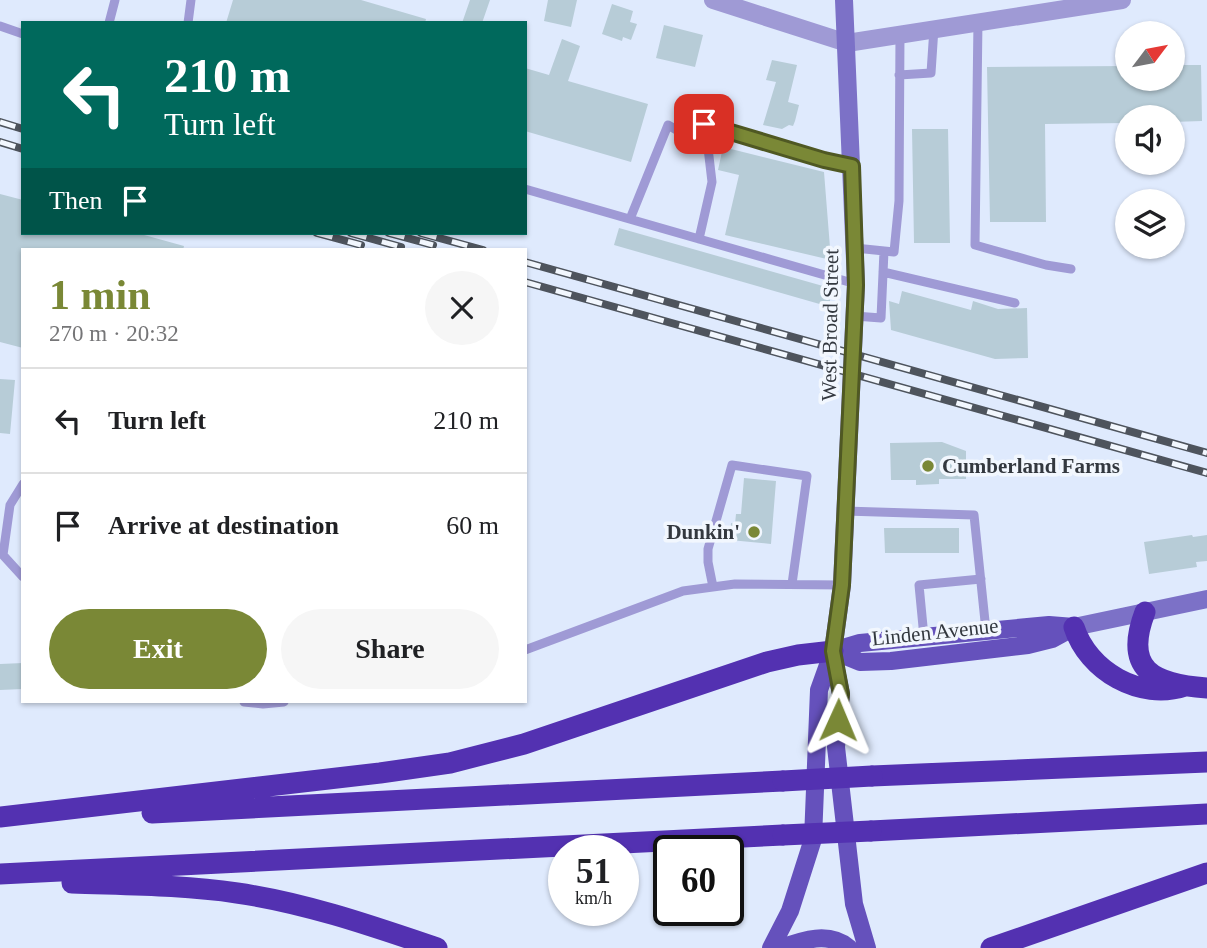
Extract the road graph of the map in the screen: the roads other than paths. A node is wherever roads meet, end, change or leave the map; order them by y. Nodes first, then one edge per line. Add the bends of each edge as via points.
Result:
1 (115, 0) edge
2 (191, 0) edge
3 (713, 0) edge
4 (844, 0) edge
5 (1122, 0) edge
6 (110, 21) edge
7 (188, 21) edge
8 (978, 21) junction
9 (0, 26) edge
10 (934, 28) junction
11 (21, 33) edge
12 (900, 34) junction
13 (847, 43) junction
14 (900, 75) junction
15 (689, 137) junction
16 (852, 166) junction
17 (527, 190) edge
18 (630, 219) junction
19 (699, 239) junction
20 (855, 248) junction
21 (884, 251) junction
22 (1071, 270) dead end
23 (883, 272) junction
24 (856, 285) junction
25 (1015, 303) dead end
26 (855, 316) junction
27 (21, 487) edge
28 (845, 511) junction
29 (21, 576) edge
30 (981, 579) junction
31 (792, 584) junction
32 (842, 585) junction
33 (713, 587) junction
34 (1207, 599) edge
35 (1145, 612) junction
36 (1074, 627) junction
37 (986, 631) junction
38 (924, 637) junction
39 (527, 649) edge
40 (833, 651) junction
41 (1185, 687) junction
42 (1207, 688) edge
43 (254, 703) edge
44 (274, 703) edge
45 (1207, 762) edge
46 (1207, 814) edge
47 (0, 819) edge
48 (1207, 873) edge
49 (0, 874) edge
50 (0, 880) edge
51 (438, 948) edge
52 (771, 948) edge
53 (781, 948) edge
54 (849, 948) edge
55 (867, 948) edge
56 (991, 948) edge

1 - 6 lane
2 - 7 lane
3 - 13 street
4 - 13 main road, West Broad Street
5 - 8 street
8 - 10 street
8 - 22 lane via 975,245
9 - 11 lane
10 - 12 street
10 - 14 lane via 932,73
12 - 13 street
12 - 14 lane
13 - 16 main road, West Broad Street
14 - 21 lane via 894,252
15 - 16 lane via 704,124
15 - 18 lane via 668,125
15 - 19 lane via 708,148 712,182
16 - 20 main road, West Broad Street
17 - 18 lane
18 - 19 lane
19 - 24 lane
20 - 21 lane
20 - 24 main road, West Broad Street
21 - 23 lane
23 - 25 lane
23 - 26 lane via 881,318
24 - 26 main road, West Broad Street
26 - 28 main road, West Broad Street
27 - 29 lane via 10,505 3,555
28 - 30 lane via 974,515
28 - 32 main road, West Broad Street
30 - 37 lane
30 - 38 lane via 919,585
31 - 32 lane
31 - 33 lane
31 - 33 lane via 807,476 732,465 708,549
32 - 40 main road, West Broad Street
33 - 39 lane via 683,591
34 - 35 main road, Linden Avenue
35 - 36 main road, Linden Avenue
35 - 41 highway via 1136,639 1142,662 1155,676
36 - 37 main road, Linden Avenue
36 - 40 main road, Linden Avenue via 1028,645 891,661 860,662
36 - 41 highway via 1084,651 1129,685 1152,691
37 - 38 main road, Linden Avenue
38 - 40 main road, Linden Avenue via 860,643
40 - 47 highway via 767,662 524,744 450,763
40 - 52 main road, West Broad Street via 819,690 813,839 790,911
40 - 55 main road, West Broad Street via 841,694 836,747 854,904
41 - 42 highway
43 - 44 lane
45 - 47 highway, bridge
46 - 49 highway, bridge
48 - 56 highway
50 - 51 highway via 237,893 295,904
53 - 54 main road via 814,938

